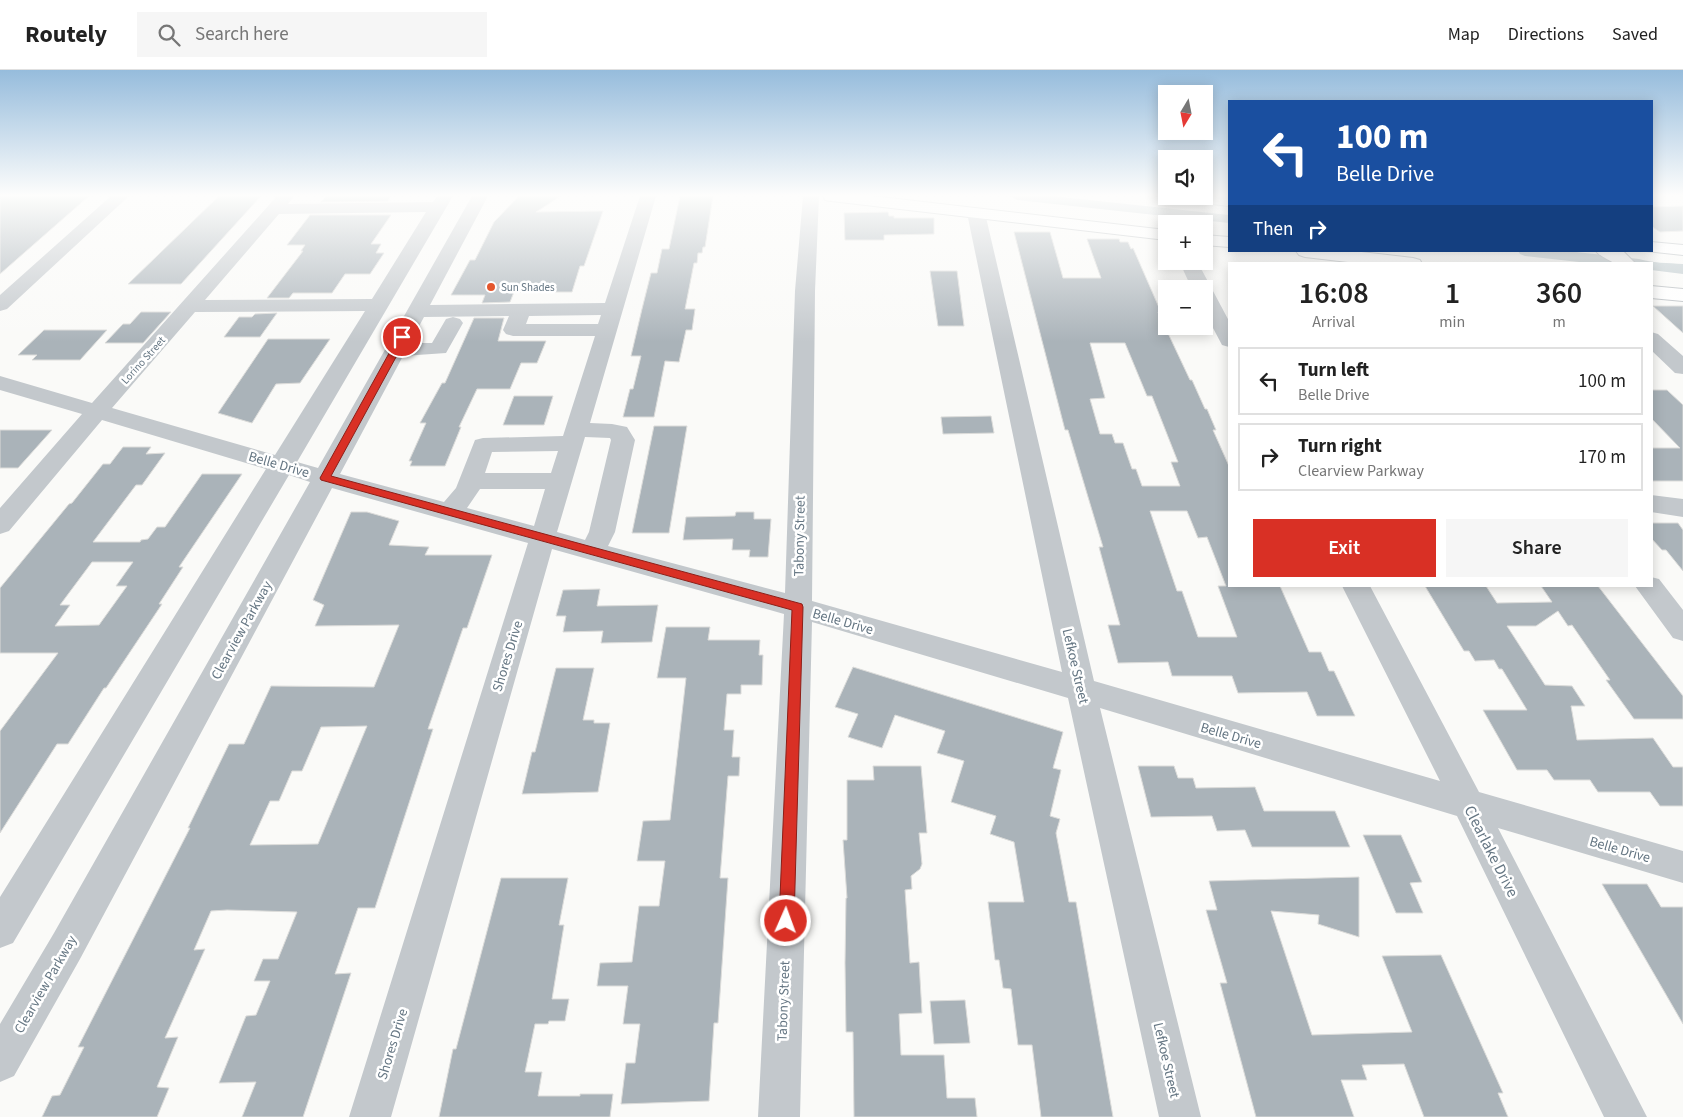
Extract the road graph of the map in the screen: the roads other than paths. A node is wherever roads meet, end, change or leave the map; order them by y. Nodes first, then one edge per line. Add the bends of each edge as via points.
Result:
1 (67, 245) edge
2 (248, 245) edge
3 (416, 245) edge
4 (453, 245) edge
5 (633, 245) edge
6 (808, 245) edge
7 (983, 245) edge
8 (1653, 247) edge
9 (1683, 250) edge
10 (1313, 252) edge
11 (1608, 252) edge
12 (1389, 262) edge
13 (1626, 262) edge
14 (1653, 292) edge
15 (1683, 295) edge
16 (0, 305) edge
17 (380, 305) junction
18 (190, 306) junction
19 (1213, 309) edge
20 (416, 311) junction
21 (610, 320) junction
22 (453, 323) dead end
23 (1228, 338) edge
24 (1653, 340) edge
25 (395, 350) junction
26 (1683, 368) edge
27 (0, 383) edge
28 (96, 411) junction
29 (574, 437) junction
30 (283, 465) junction
31 (325, 478) junction
32 (470, 481) junction
33 (560, 481) junction
34 (1653, 503) edge
35 (1683, 508) edge
36 (449, 512) junction
37 (0, 525) edge
38 (543, 537) junction
39 (592, 551) junction
40 (1357, 587) edge
41 (1650, 587) edge
42 (798, 607) junction
43 (1683, 630) edge
44 (1082, 691) junction
45 (1469, 805) junction
46 (1683, 867) edge
47 (0, 930) edge
48 (0, 1062) edge
49 (370, 1117) edge
50 (779, 1117) edge
51 (1180, 1117) edge
52 (1626, 1117) edge

1 - 16 street
2 - 18 street, Lorino Street
3 - 17 street
4 - 20 street, Clearview Parkway
5 - 21 street, Shores Drive
6 - 42 street, Tabony Street
7 - 44 street, Lefkoe Street
8 - 9 main road
10 - 12 main road
11 - 13 main road
14 - 15 main road
17 - 18 street
17 - 30 street
18 - 28 street, Lorino Street
19 - 23 street
20 - 21 street via 521,310
20 - 25 street, Clearview Parkway
21 - 29 street, Shores Drive
22 - 25 street via 436,356
24 - 26 street
25 - 31 street, Clearview Parkway
27 - 28 street, Belle Drive
28 - 30 street, Belle Drive
28 - 37 street, Lorino Street
29 - 32 street via 483,444
29 - 33 street, Shores Drive
29 - 39 street via 612,430 619,432 622,440 602,532
30 - 31 street, Belle Drive
30 - 47 street
31 - 36 street, Belle Drive
31 - 48 street, Clearview Parkway
32 - 33 street
32 - 36 street via 467,491
33 - 38 street, Shores Drive
34 - 35 street
36 - 38 street, Belle Drive
38 - 39 street, Belle Drive
38 - 49 street, Shores Drive
39 - 42 street, Belle Drive
40 - 45 street, Clearlake Drive
41 - 43 street
42 - 44 street, Belle Drive
42 - 50 street, Tabony Street
44 - 45 street, Belle Drive
44 - 51 street, Lefkoe Street
45 - 46 street, Belle Drive
45 - 52 street, Clearlake Drive

